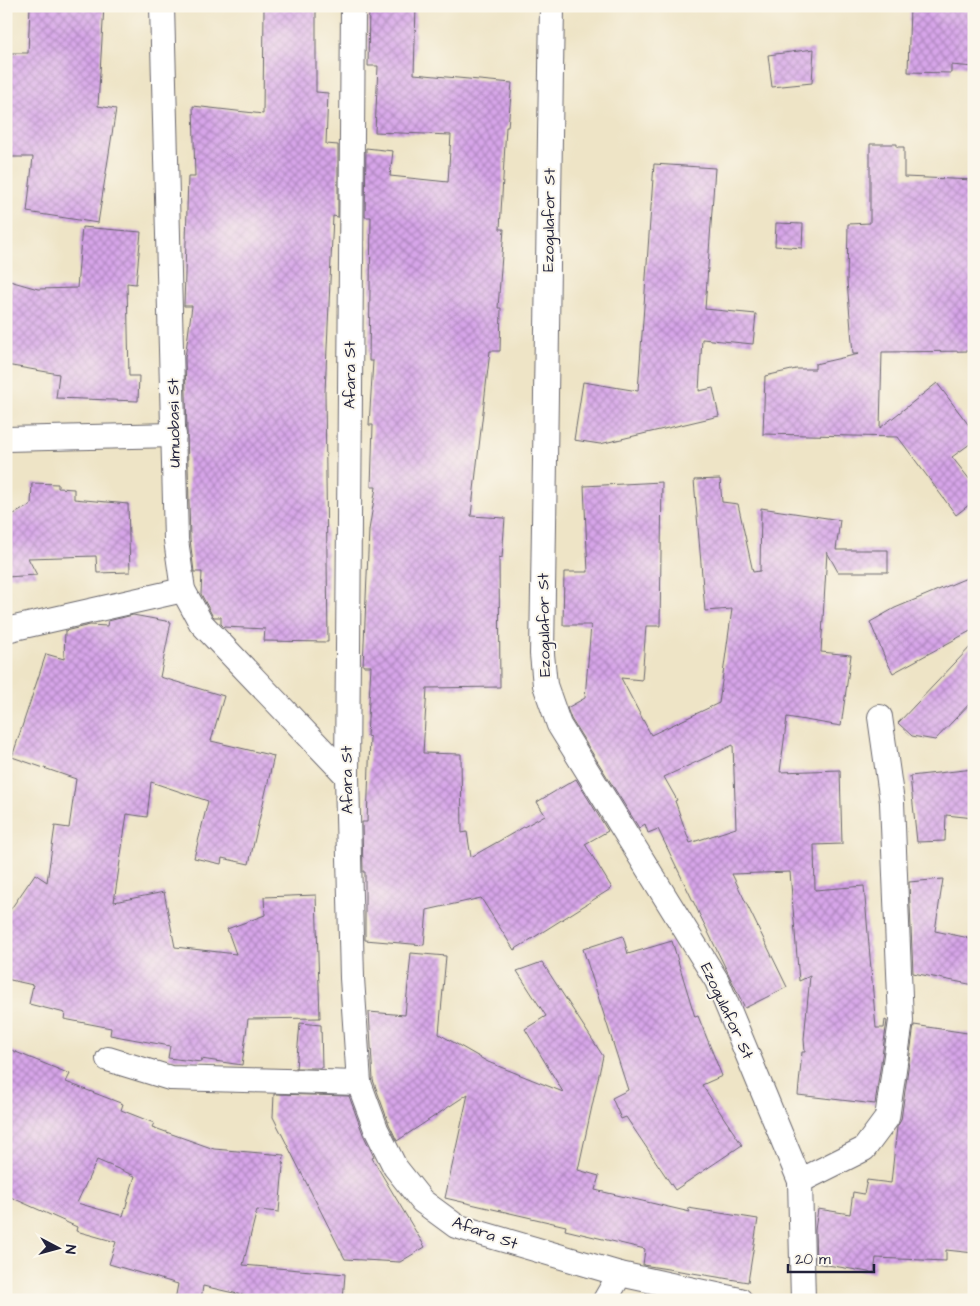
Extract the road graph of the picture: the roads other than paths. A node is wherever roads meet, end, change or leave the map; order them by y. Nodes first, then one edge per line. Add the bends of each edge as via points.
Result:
1 (162, 6) edge
2 (353, 6) edge
3 (552, 6) edge
4 (174, 435) junction
5 (6, 439) edge
6 (183, 590) junction
7 (6, 630) edge
8 (880, 717) dead end
9 (347, 776) junction
10 (108, 1059) dead end
11 (359, 1083) junction
12 (800, 1181) junction
13 (620, 1274) junction
14 (605, 1300) edge
15 (740, 1300) edge
16 (803, 1300) edge

1 - 4 street, Umuobasi St
2 - 9 street, Afara St
3 - 12 street, Ezogulafor St via 542,654 545,685 559,725 717,980
4 - 5 street
4 - 6 street, Umuobasi St via 176,540
6 - 7 street
6 - 9 street, Umuobasi St via 202,623
8 - 12 street via 892,802 901,1021 887,1118 864,1149
9 - 11 street, Afara St via 352,978
10 - 11 street via 170,1078
11 - 13 street, Afara St via 391,1159 422,1201 456,1226
12 - 16 street, Ezogulafor St
13 - 14 street
13 - 15 street, Afara St

